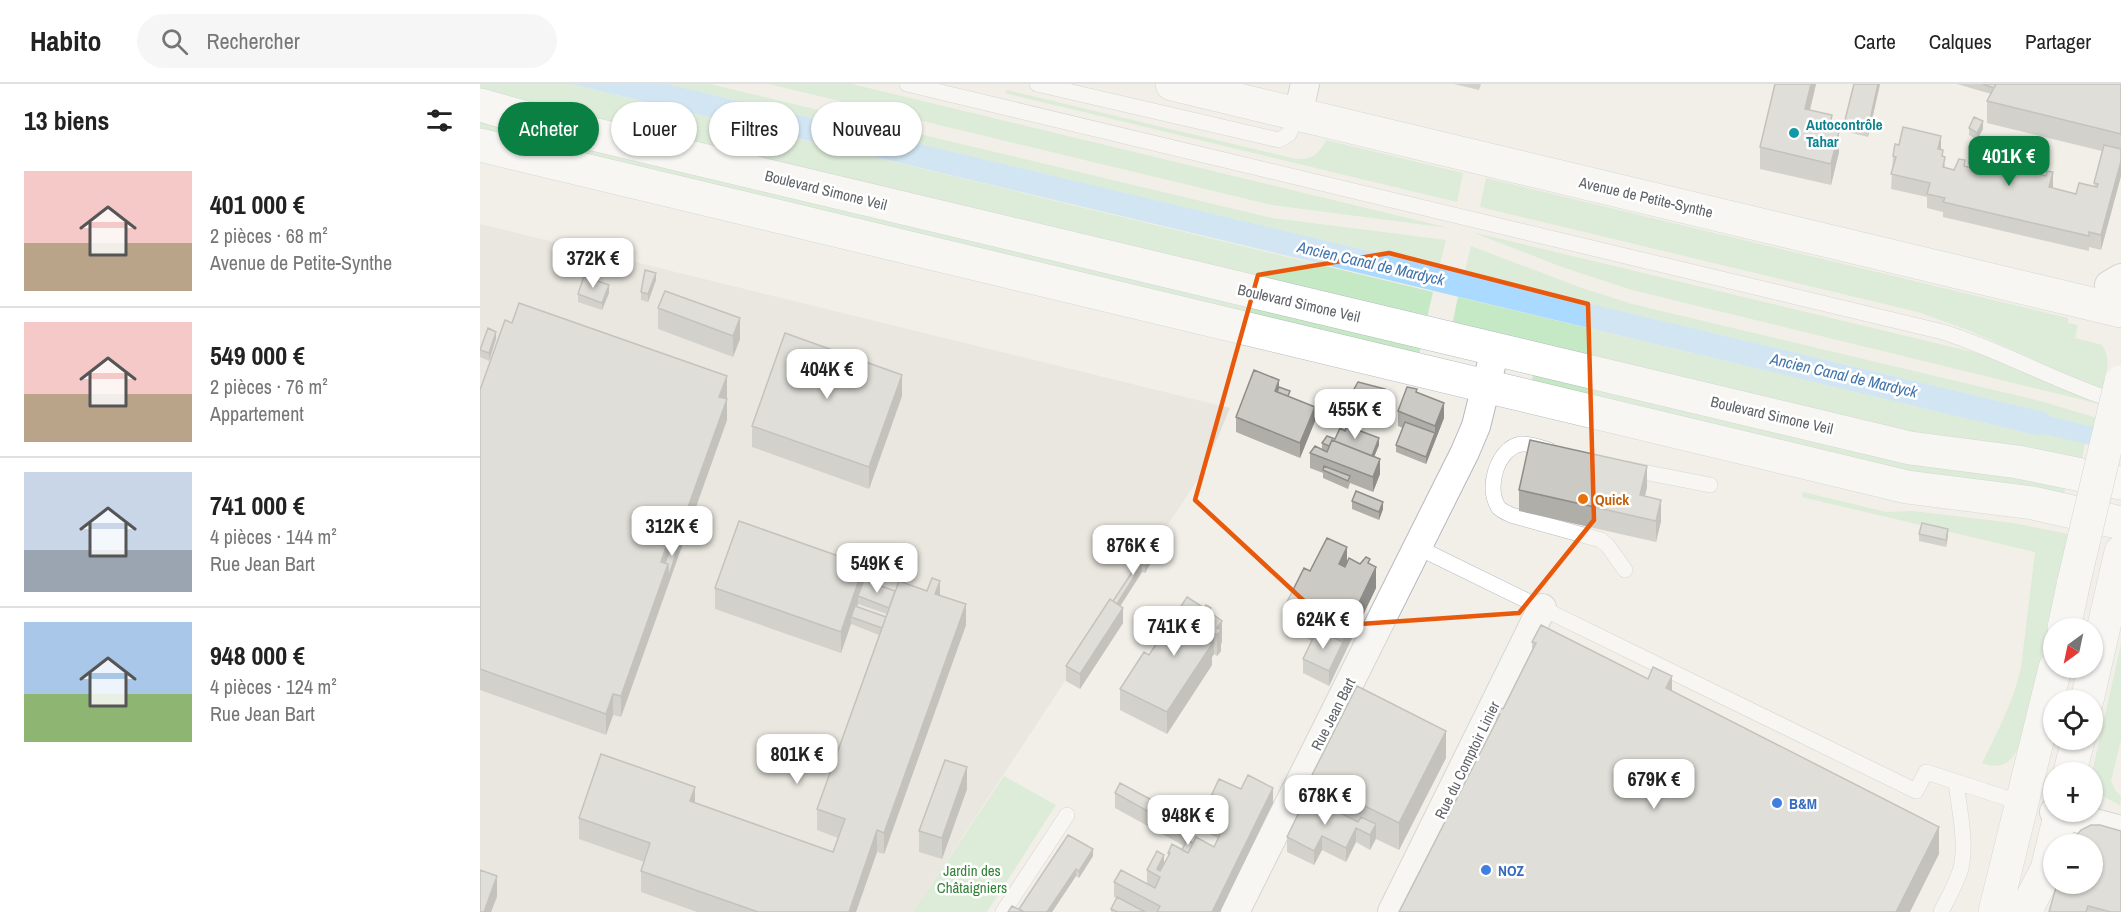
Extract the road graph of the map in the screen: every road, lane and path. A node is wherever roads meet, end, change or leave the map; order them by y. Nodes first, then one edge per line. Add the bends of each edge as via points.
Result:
1 (1037, 84) edge
2 (1172, 84) edge
3 (1252, 84) edge
4 (922, 85) edge
5 (1302, 98) edge
6 (480, 105) edge
7 (480, 145) edge
8 (2118, 290) edge
9 (1495, 350) junction
10 (2121, 382) edge
11 (1486, 386) junction
12 (2121, 403) edge
13 (1560, 452) edge
14 (1615, 465) edge
15 (2121, 483) edge
16 (1710, 485) dead end
17 (2121, 523) edge
18 (1417, 547) junction
19 (2121, 552) edge
20 (1625, 570) dead end
21 (1542, 608) junction
22 (2066, 618) edge
23 (2053, 678) edge
24 (2089, 690) edge
25 (1956, 782) junction
26 (2022, 803) junction
27 (2043, 808) edge
28 (1067, 815) dead end
29 (2055, 822) edge
30 (2093, 822) edge
31 (2121, 830) edge
32 (1003, 912) edge
33 (1234, 912) edge
34 (1392, 912) edge
35 (1941, 912) edge
36 (1995, 912) edge
37 (2025, 912) edge

1 - 5 lane via 1280,140 1289,134
2 - 5 street, Avenue de Petite-Synthe
3 - 5 street, Avenue de Petite-Synthe
4 - 12 lane via 1934,330
5 - 8 street, Avenue de Petite-Synthe
6 - 9 street, Boulevard Simone Veil
7 - 11 street
9 - 11 street, Rue Jean Bart
9 - 15 street, Boulevard Simone Veil via 1910,448 2053,467
10 - 22 street, bridge
11 - 17 street via 1906,487 2032,503
11 - 18 street, Rue Jean Bart via 1470,440
13 - 20 lane via 1527,444 1511,449 1494,475 1494,494 1500,508 1521,518 1600,540
14 - 16 lane
18 - 21 lane
18 - 33 street, Rue Jean Bart
19 - 24 street
21 - 25 lane via 1916,791 1926,772
21 - 34 street, Rue du Comptoir Linier
23 - 26 street
25 - 26 lane
25 - 35 lane via 1962,861
26 - 27 street
26 - 36 street
28 - 32 lane
29 - 37 street via 2047,869
30 - 31 street

